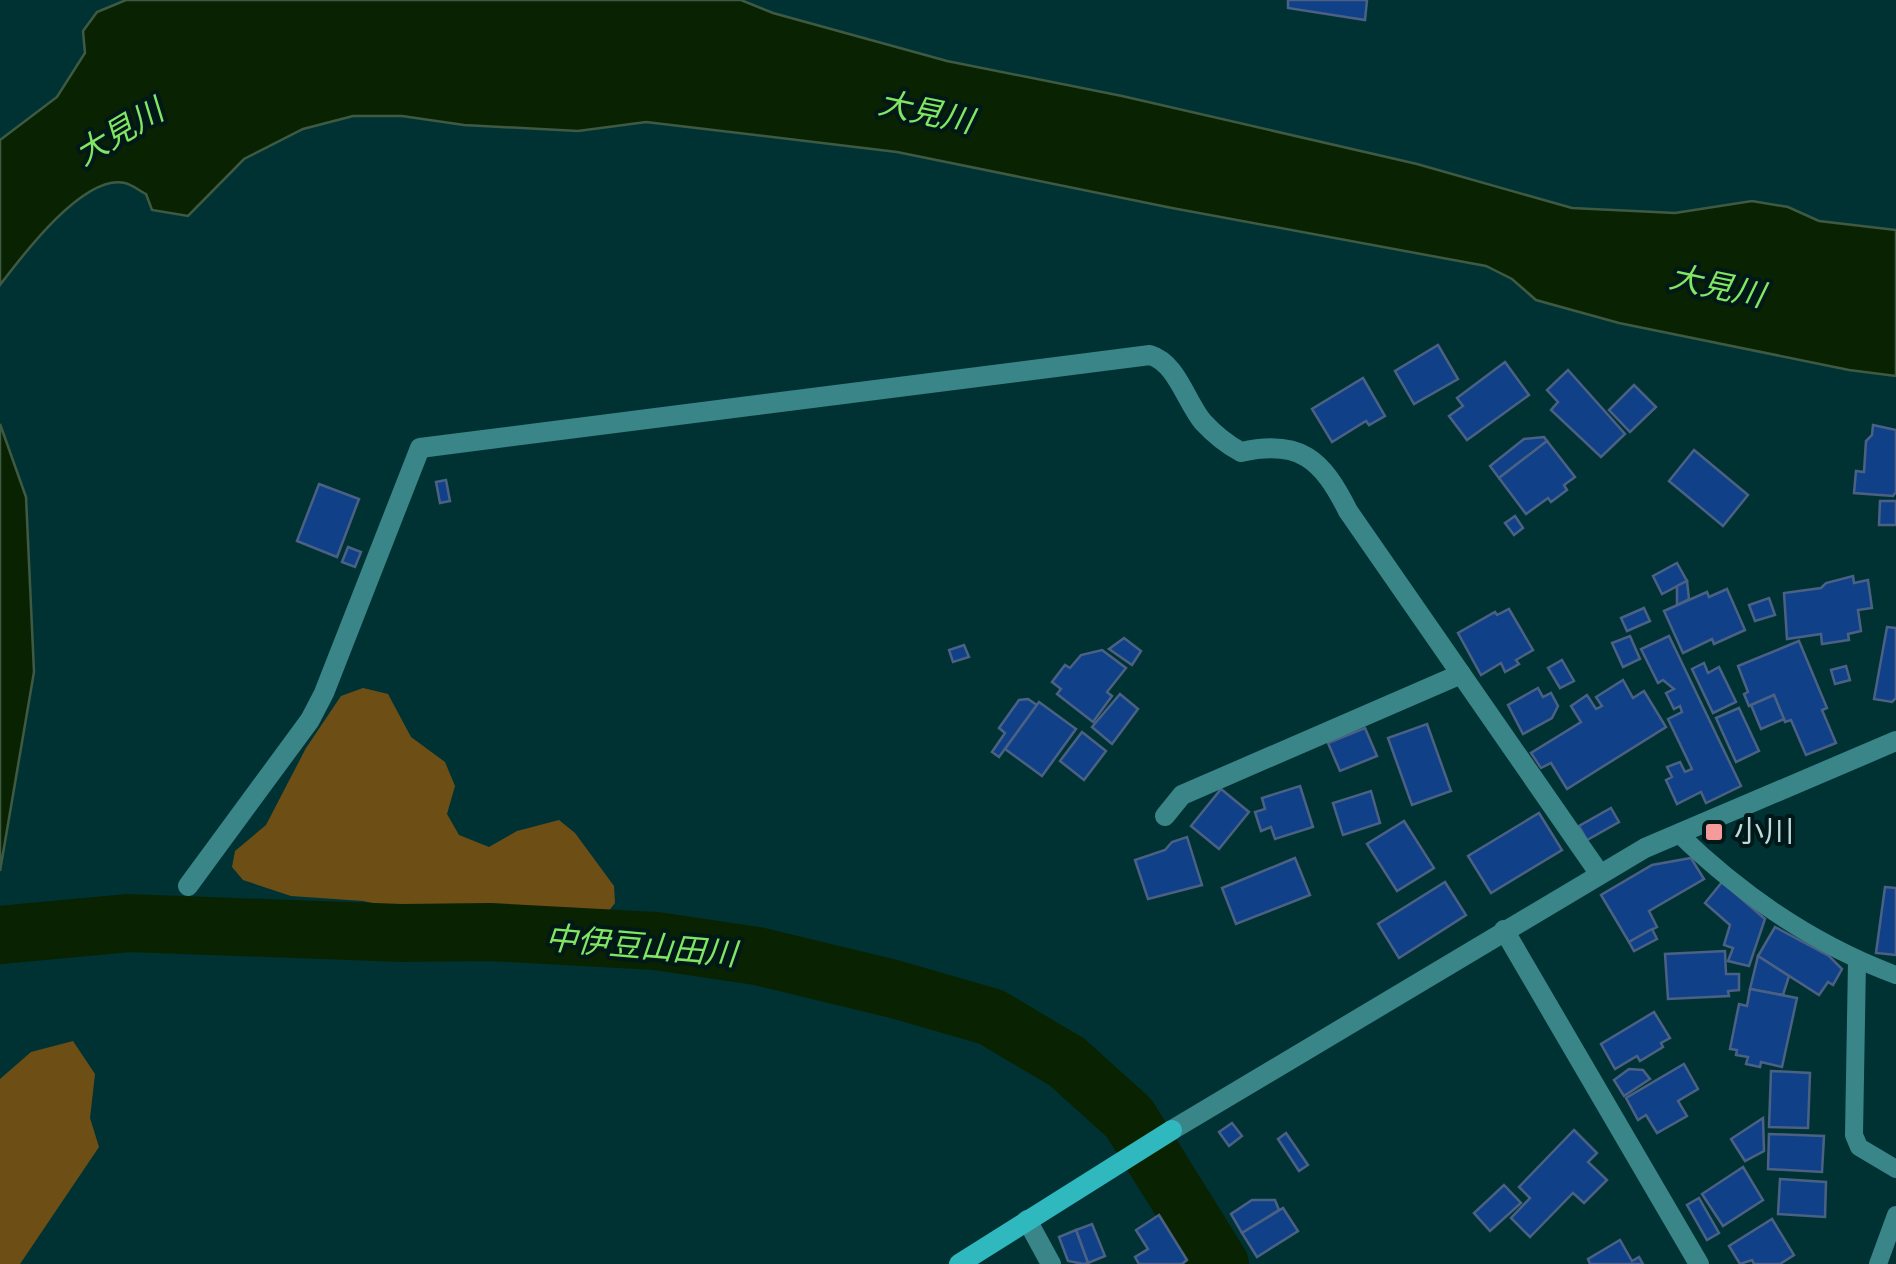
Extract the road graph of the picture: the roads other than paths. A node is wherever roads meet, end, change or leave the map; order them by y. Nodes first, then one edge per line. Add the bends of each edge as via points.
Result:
1 (1462, 674) junction
2 (1896, 742) edge
3 (1165, 816) dead end
4 (1679, 834) junction
5 (1599, 873) junction
6 (188, 886) dead end
7 (1504, 930) junction
8 (1857, 961) junction
9 (1896, 975) edge
10 (1896, 1169) edge
11 (1896, 1215) edge
12 (1026, 1220) junction
13 (959, 1264) edge
14 (1050, 1264) edge
15 (1699, 1264) edge
16 (1878, 1264) edge

1 - 3 street via 1182,795
1 - 5 street
1 - 6 street via 1316,462 1292,448 1241,452 1224,443 1162,359 1150,354 420,448 310,720
2 - 4 street
4 - 5 street
4 - 8 lane via 1777,914
5 - 7 street
7 - 12 street
7 - 15 street
8 - 9 lane
8 - 10 lane via 1854,1135
11 - 16 lane
12 - 13 street
12 - 14 street

